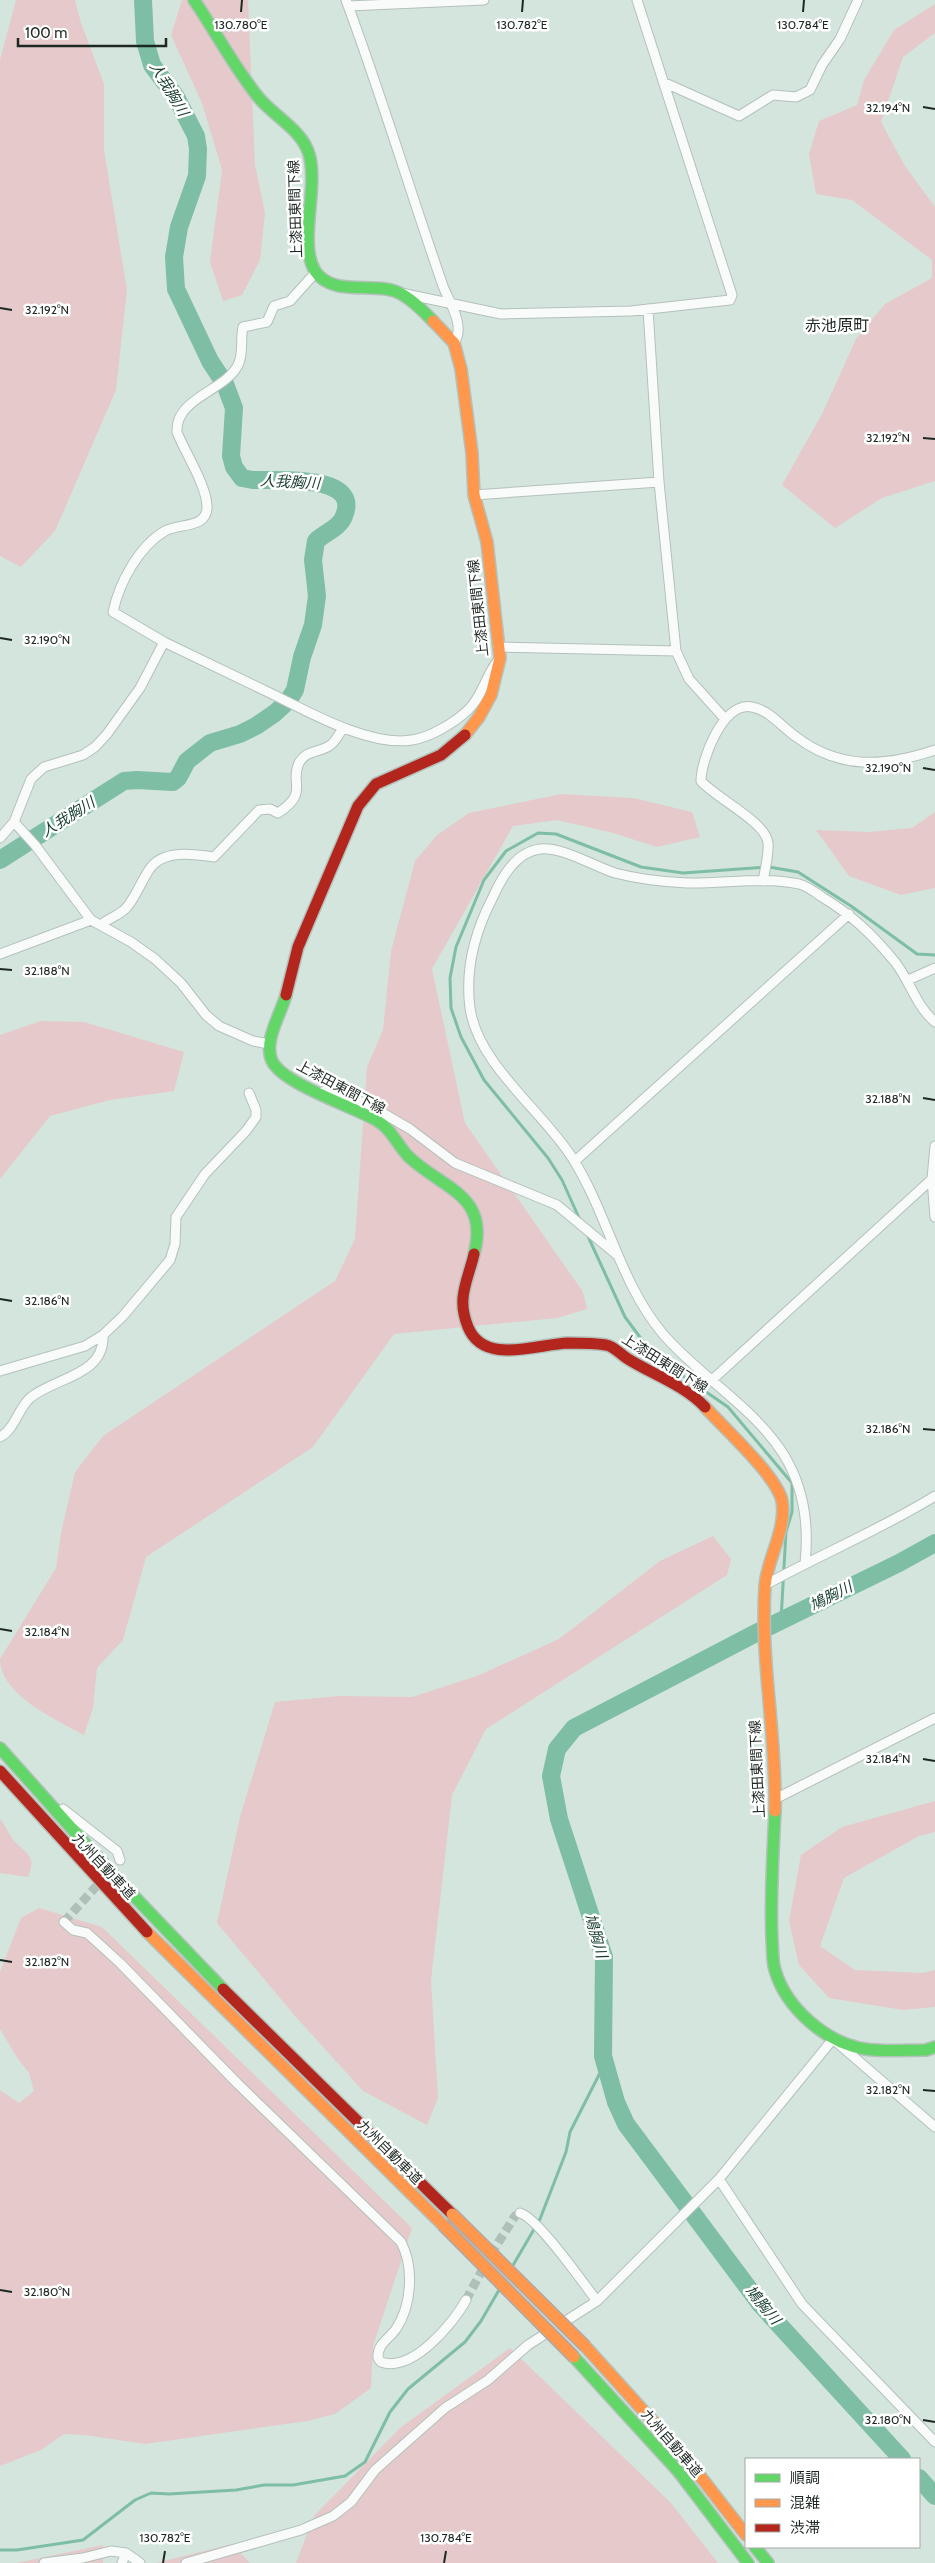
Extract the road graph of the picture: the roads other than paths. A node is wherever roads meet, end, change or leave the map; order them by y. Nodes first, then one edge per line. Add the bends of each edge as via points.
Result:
1 (194, 0) edge
2 (484, 0) edge
3 (637, 0) edge
4 (858, 0) edge
5 (347, 3) edge
6 (664, 82) junction
7 (316, 272) junction
8 (397, 292) junction
9 (449, 302) junction
10 (648, 309) junction
11 (454, 343) junction
12 (659, 482) junction
13 (474, 495) junction
14 (164, 642) junction
15 (676, 652) junction
16 (499, 653) junction
17 (725, 719) junction
18 (343, 728) junction
19 (935, 750) edge
20 (14, 822) junction
21 (0, 838) edge
22 (763, 881) junction
23 (849, 914) junction
24 (91, 920) junction
25 (101, 924) junction
26 (0, 954) edge
27 (935, 968) edge
28 (908, 980) junction
29 (935, 1022) edge
30 (269, 1044) junction
31 (309, 1088) junction
32 (249, 1093) dead end
33 (935, 1146) edge
34 (575, 1161) junction
35 (932, 1179) junction
36 (935, 1217) edge
37 (616, 1254) junction
38 (103, 1335) junction
39 (0, 1371) edge
40 (712, 1380) junction
41 (0, 1437) edge
42 (935, 1496) edge
43 (805, 1563) junction
44 (765, 1585) junction
45 (935, 1718) edge
46 (0, 1738) edge
47 (0, 1748) edge
48 (0, 1771) edge
49 (775, 1799) junction
50 (120, 1860) dead end
51 (64, 1922) dead end
52 (833, 2039) junction
53 (935, 2047) edge
54 (935, 2127) edge
55 (719, 2178) junction
56 (520, 2213) dead end
57 (466, 2300) tunnel mouth
58 (597, 2301) junction
59 (935, 2442) edge
60 (745, 2534) edge
61 (756, 2548) edge
62 (126, 2554) junction
63 (44, 2563) edge
64 (122, 2563) edge
65 (140, 2563) edge
66 (186, 2563) edge
67 (748, 2563) edge
68 (768, 2563) edge

1 - 7 main road, 上漆田東間下線 via 259,98 302,140 309,154 312,176 309,231 311,260
2 - 5 street
3 - 6 street
4 - 6 street via 810,90 796,97 773,95 739,116
5 - 9 street
6 - 10 street via 732,295 730,300
7 - 8 main road, 上漆田東間下線 via 334,285
7 - 14 street via 290,301 274,306 266,322 243,327 236,368 185,410 178,421 177,432 206,502 205,515 196,523 165,531 147,545 117,595 112,612
8 - 9 street
8 - 11 main road, 上漆田東間下線 via 424,312
9 - 10 street via 501,314
9 - 11 street via 458,330
10 - 12 street
11 - 13 main road, 上漆田東間下線 via 469,424
12 - 13 street
12 - 15 street
13 - 16 main road, 上漆田東間下線 via 486,542
14 - 18 street
14 - 20 street via 140,688 107,734 83,755 44,767 31,779
15 - 16 street
15 - 17 street via 689,679
16 - 18 street via 480,695 469,709 434,732 412,740 390,740
16 - 30 main road, 上漆田東間下線 via 492,695 463,737 441,755 376,784 358,806 298,947 282,1010
17 - 19 street via 736,709 749,706 763,710 816,752 845,760 884,763
17 - 22 street via 701,770 701,781 765,833 768,852
18 - 25 street via 329,746 305,754 298,765 298,792 289,806 278,813 270,809 258,810 214,856 190,853 158,861 125,910
20 - 21 street
20 - 24 street via 41,852
22 - 23 street via 800,885
22 - 34 street via 662,881 620,874 567,853 541,849 517,861 505,874 480,923 474,943 470,1008 477,1032 491,1057 550,1126
23 - 28 street via 873,934
23 - 34 street
24 - 25 street
24 - 26 street
25 - 30 street via 155,959 181,982 206,1015 219,1026 253,1041
27 - 28 street
28 - 29 street via 921,1007
30 - 31 main road, 上漆田東間下線 via 272,1061 278,1069
31 - 37 street via 341,1094 369,1105 410,1128 455,1163 557,1205
31 - 44 main road, 上漆田東間下線 via 331,1096 378,1122 393,1134 405,1154 425,1172 458,1192 472,1208 478,1226 476,1248 463,1297 463,1314 471,1334 479,1343 486,1347 514,1350 568,1343 609,1346 696,1398 725,1428 774,1482 782,1501 781,1522
32 - 38 street via 256,1117 205,1174 176,1217 175,1244 170,1260
33 - 35 street
34 - 37 street
35 - 36 street
35 - 40 street
37 - 40 street via 651,1319 666,1338
38 - 39 street via 85,1346
38 - 41 street via 103,1349 90,1366 44,1388 29,1399 10,1429
40 - 43 street via 765,1431 793,1471 801,1496 807,1538
42 - 43 street via 900,1518
43 - 44 street
44 - 49 main road, 上漆田東間下線
45 - 49 street
46 - 50 street via 40,1787 117,1851
47 - 60 main road, 九州自動車道, bridge via 60,1820 138,1903 585,2346 686,2458
48 - 67 main road, 九州自動車道, bridge via 142,1928 574,2357 678,2471
49 - 52 main road, 上漆田東間下線 via 771,1920 774,1969 795,2005
51 - 57 street via 73,1930 87,1933 120,1963 238,2084 401,2242 410,2278 403,2315 396,2330 379,2347 381,2362 394,2364 413,2356 441,2335
52 - 53 main road, 上漆田東間下線 via 864,2050
52 - 54 street
52 - 55 street
55 - 58 street
55 - 59 street via 802,2304
56 - 58 street via 530,2218
58 - 66 street via 528,2345 488,2380 445,2408 375,2470 351,2502 333,2516 301,2530
61 - 68 main road
62 - 63 street via 111,2551
62 - 64 street
62 - 65 street

